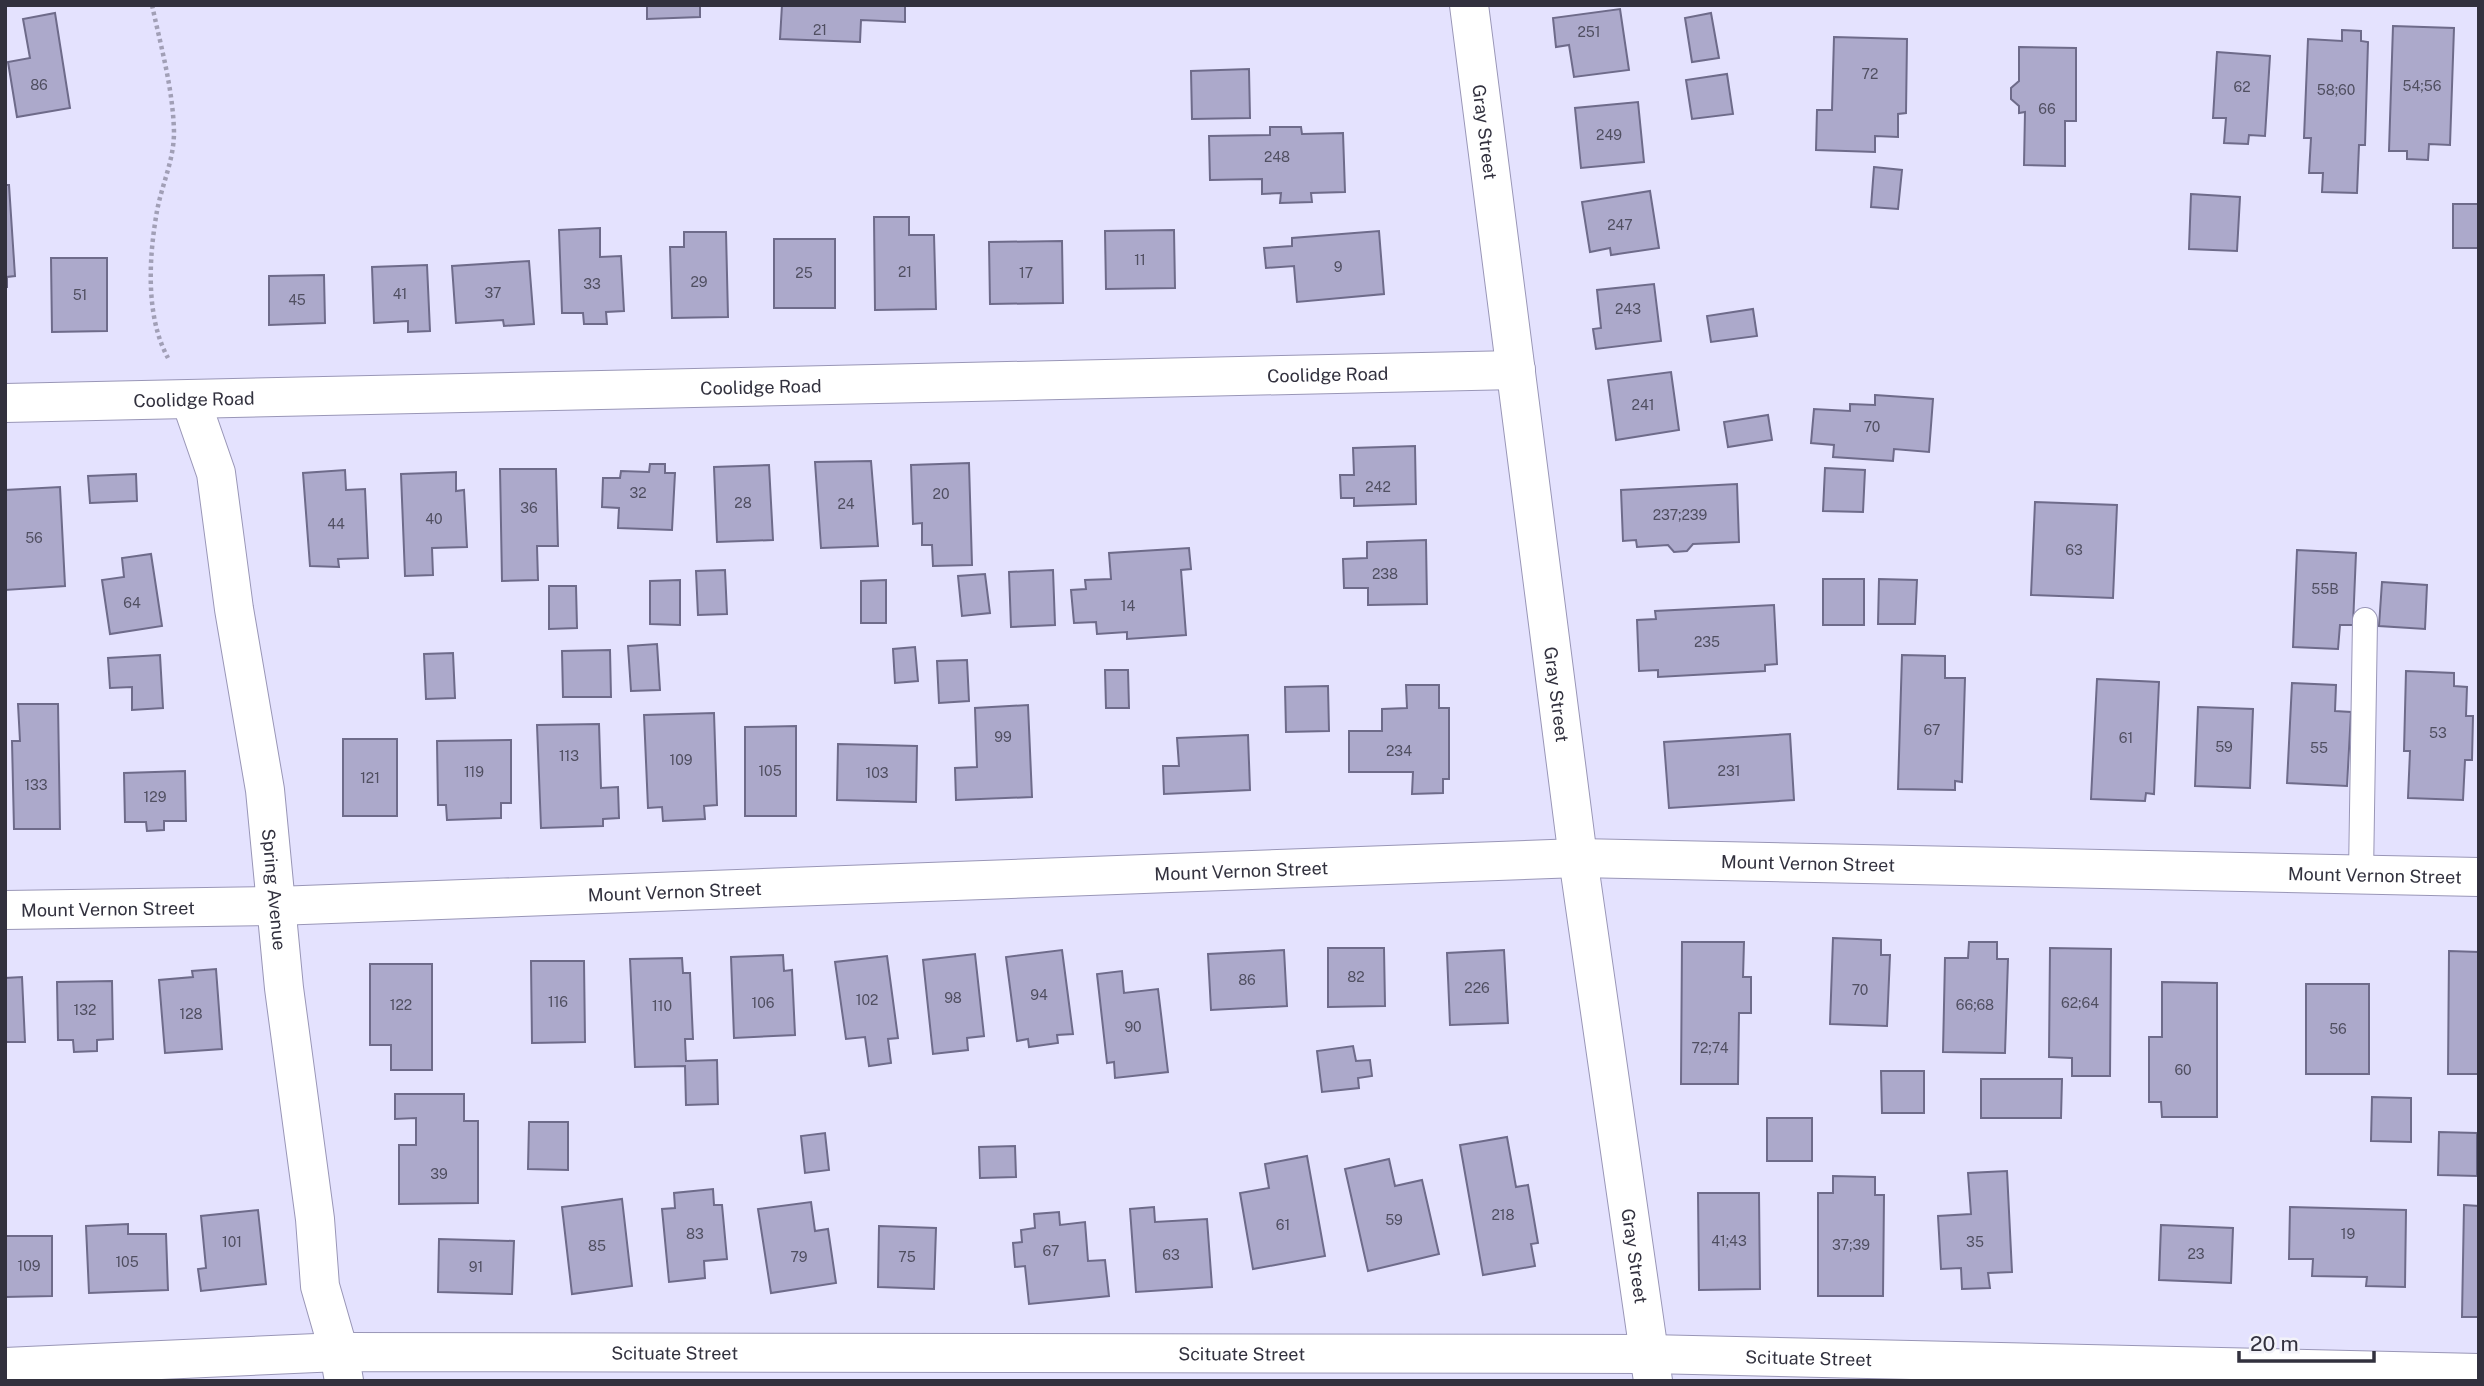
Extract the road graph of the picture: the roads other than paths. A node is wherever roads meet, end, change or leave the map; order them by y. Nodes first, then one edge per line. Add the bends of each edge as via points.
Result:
1 (1469, 5) edge
2 (1516, 370) junction
3 (191, 401) junction
4 (5, 403) edge
5 (2365, 620) dead end
6 (1578, 858) junction
7 (2361, 875) junction
8 (2479, 877) edge
9 (276, 906) junction
10 (5, 910) edge
11 (341, 1366) edge
12 (5, 1367) edge
13 (1651, 1367) edge
14 (2479, 1373) edge

1 - 2 street, Gray Street
2 - 3 street, Coolidge Road
2 - 6 street, Gray Street
3 - 4 street, Coolidge Road
3 - 9 street, Spring Avenue via 216,473 265,790
5 - 7 lane
6 - 7 street, Mount Vernon Street
6 - 9 street, Mount Vernon Street
6 - 13 street, Gray Street
7 - 8 street, Mount Vernon Street
9 - 10 street, Mount Vernon Street
9 - 11 street, Spring Avenue via 320,1286
11 - 12 street, Scituate Street
11 - 13 street, Scituate Street
13 - 14 street, Scituate Street

